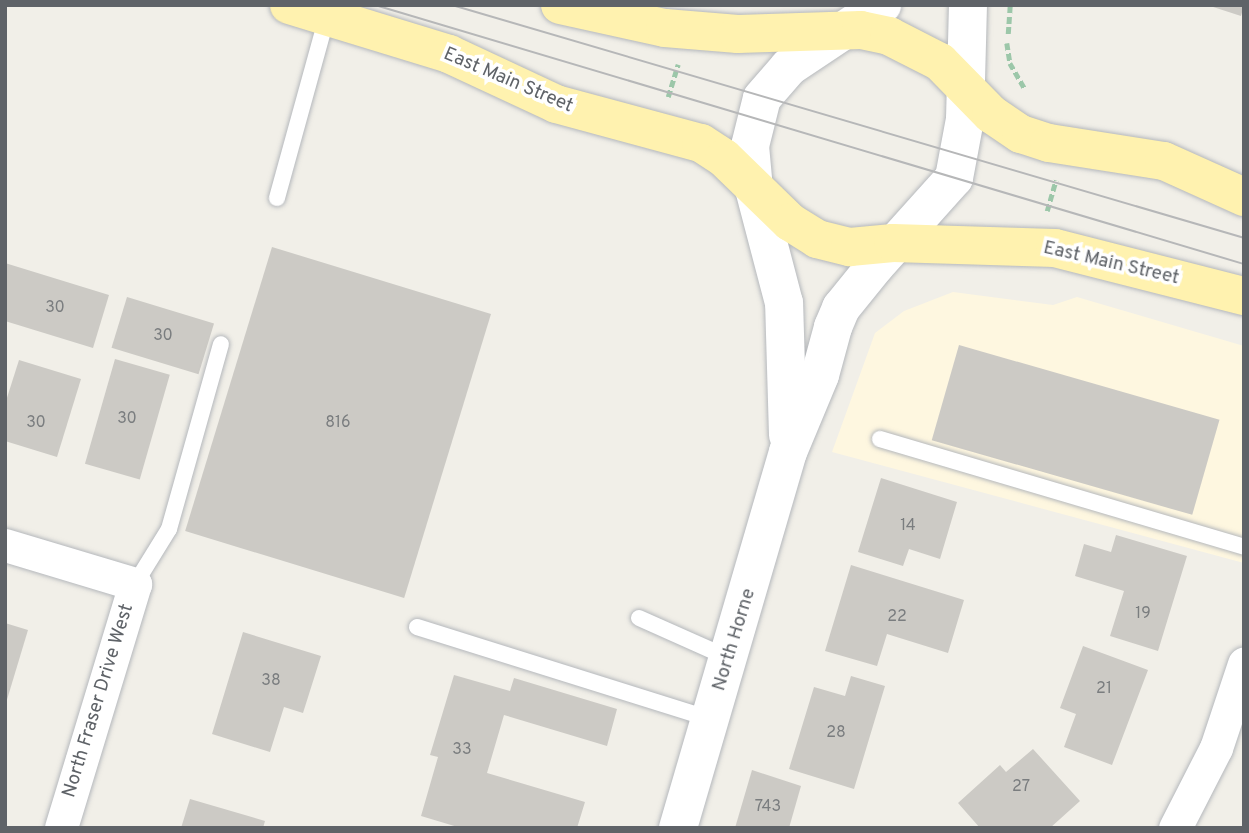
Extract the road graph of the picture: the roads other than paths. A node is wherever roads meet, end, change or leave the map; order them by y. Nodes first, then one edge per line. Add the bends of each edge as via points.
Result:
1 (289, 5) edge
2 (560, 5) edge
3 (882, 5) edge
4 (968, 5) edge
5 (327, 16) junction
6 (838, 31) junction
7 (963, 84) junction
8 (754, 188) junction
9 (1244, 197) edge
10 (277, 198) dead end
11 (893, 243) junction
12 (1244, 296) edge
13 (221, 344) dead end
14 (880, 439) dead end
15 (788, 452) junction
16 (5, 545) edge
17 (1244, 547) edge
18 (135, 584) junction
19 (639, 618) dead end
20 (417, 627) dead end
21 (729, 658) junction
22 (1244, 664) edge
23 (711, 719) junction
24 (61, 828) edge
25 (678, 828) edge
26 (1175, 828) edge

1 - 5 main road, East Main Street
2 - 6 main road via 665,28 737,34
3 - 6 street
4 - 7 street
5 - 8 main road, East Main Street via 449,54 556,104 701,143
5 - 10 lane
6 - 7 main road via 861,30 898,39 940,62
6 - 8 street via 789,67 762,98 750,146
7 - 9 main road via 991,114 1021,134 1164,161
7 - 11 street via 963,140 954,178 937,202
8 - 11 main road via 790,222 817,239 850,247
8 - 15 street, North Horne via 784,303
11 - 12 main road, East Main Street via 1055,248
11 - 15 street, North Horne via 841,308
13 - 18 lane via 169,529
14 - 17 lane
15 - 21 street, North Horne
16 - 18 street, North Fraser Drive West
18 - 24 street, North Fraser Drive West
19 - 21 lane
20 - 23 lane
21 - 23 street, North Horne
22 - 26 street via 1216,748
23 - 25 street, North Horne

